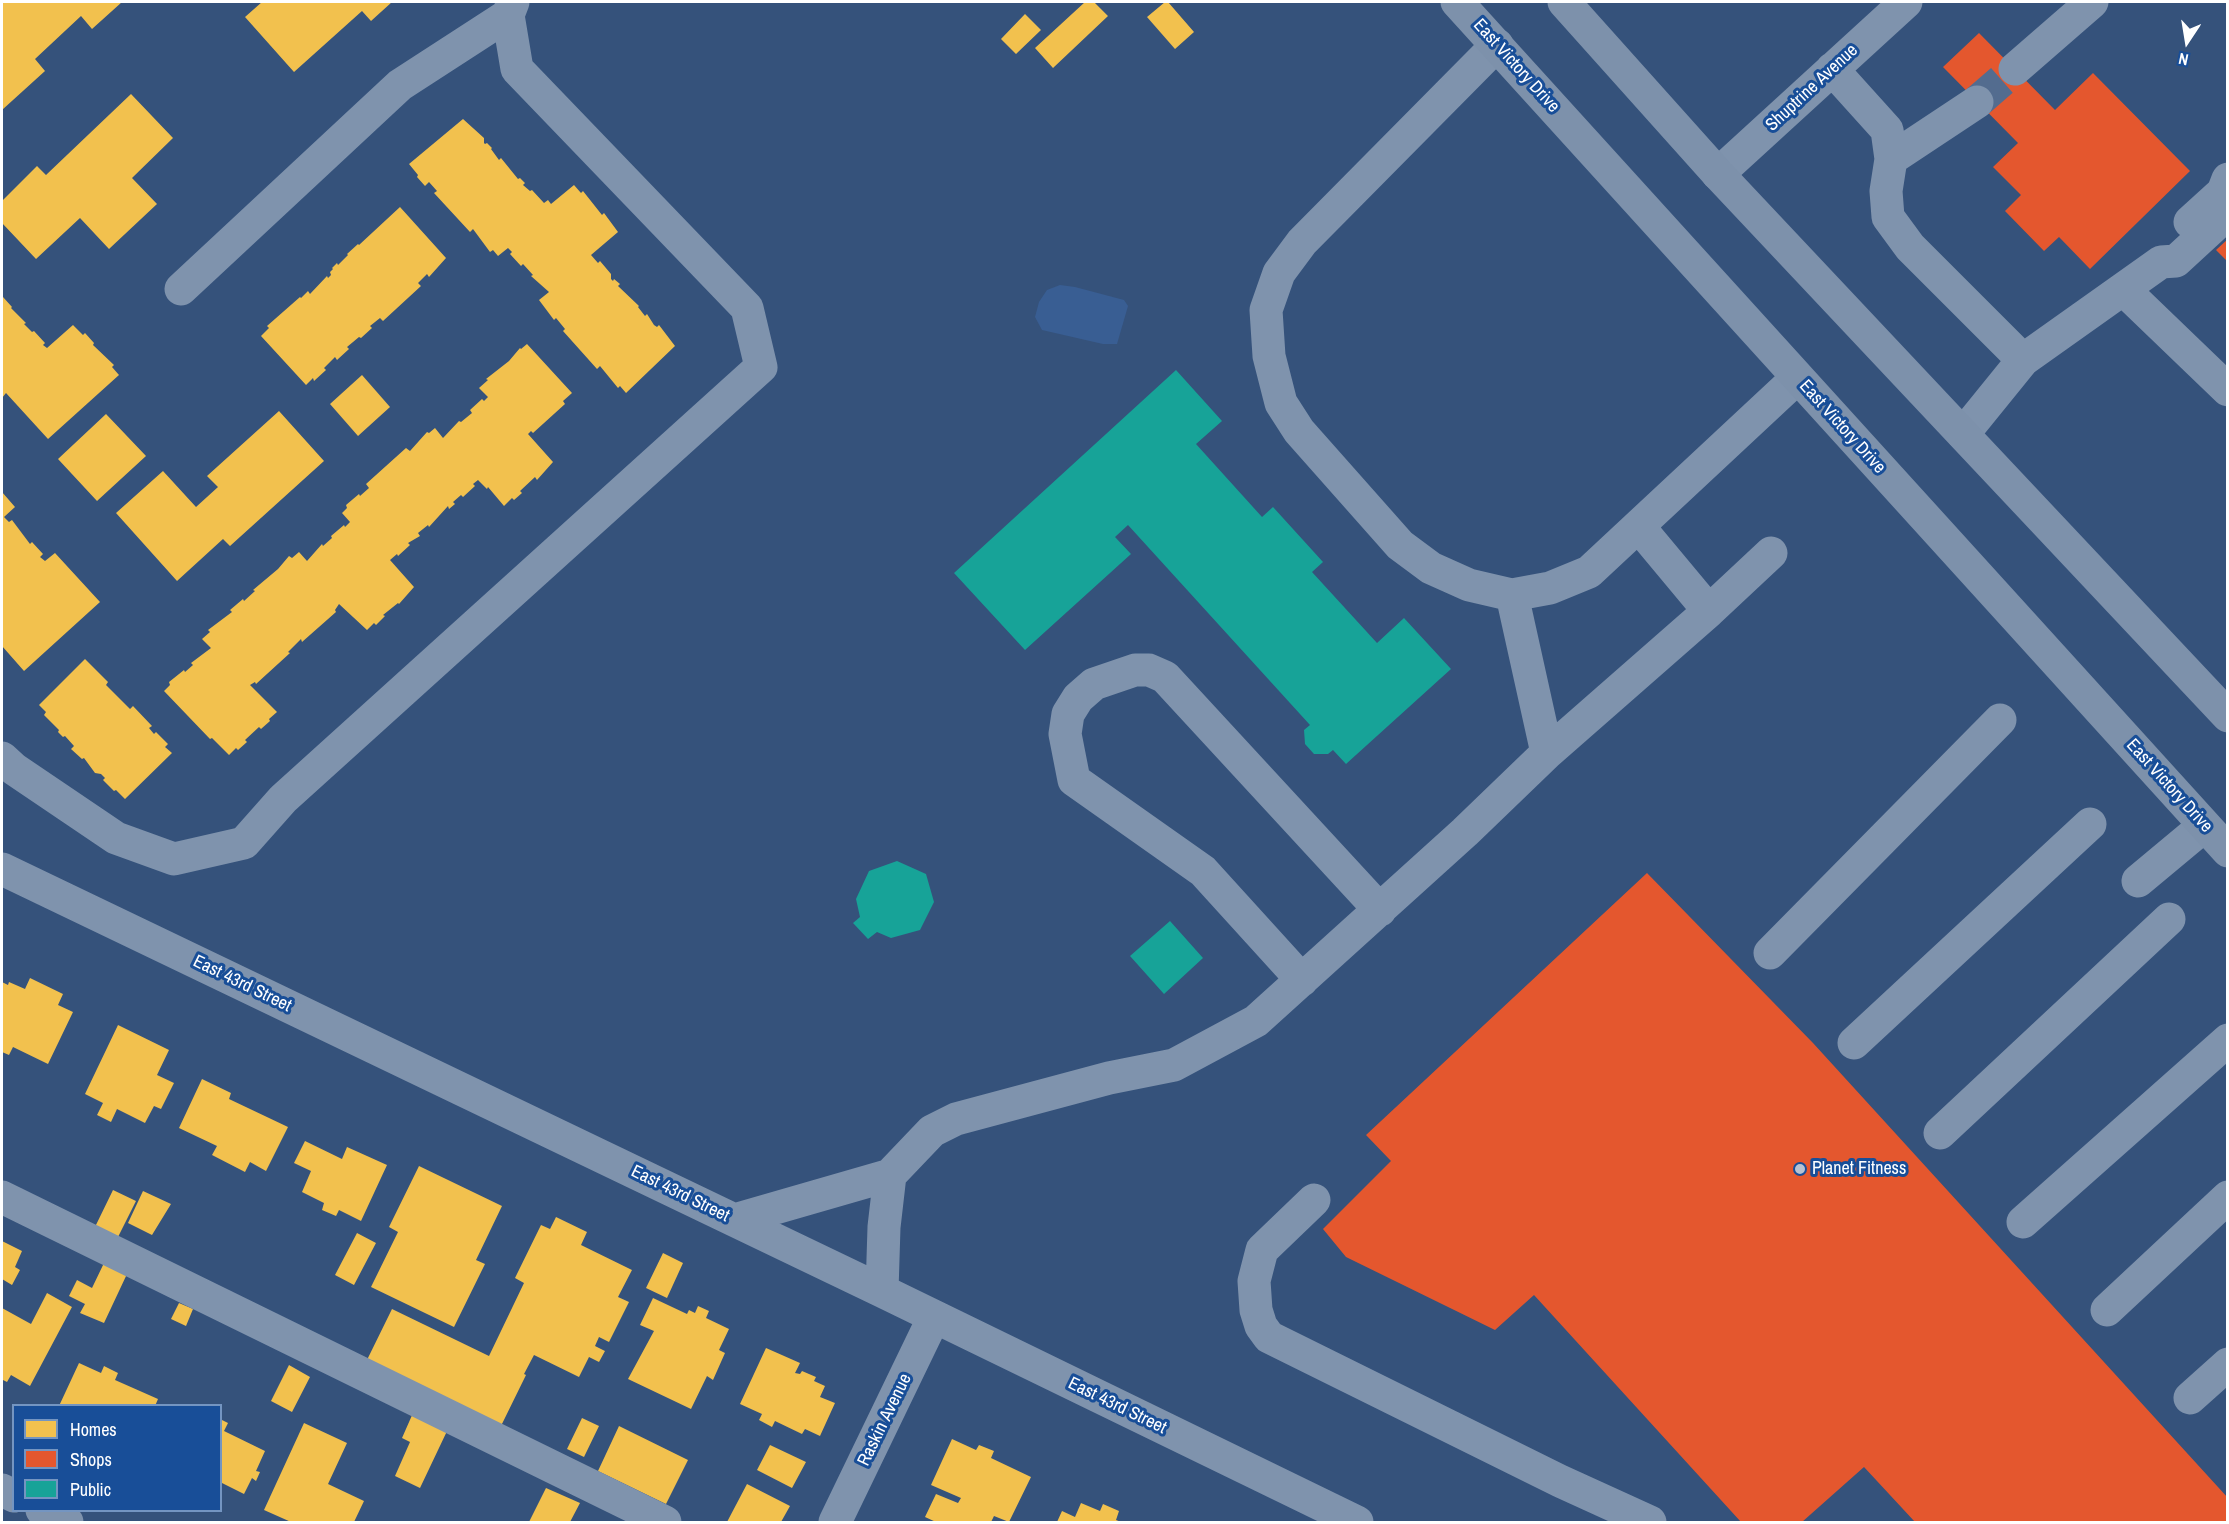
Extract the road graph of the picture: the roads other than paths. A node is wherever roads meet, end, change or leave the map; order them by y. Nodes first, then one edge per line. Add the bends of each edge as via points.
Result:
1 (1457, 2) edge
2 (1564, 2) edge
3 (1906, 2) edge
4 (2092, 2) edge
5 (511, 8) edge
6 (1497, 45) junction
7 (1833, 69) junction
8 (2015, 69) tunnel mouth
9 (1977, 102) tunnel mouth
10 (1891, 159) junction
11 (1718, 174) junction
12 (2228, 179) edge
13 (2228, 213) edge
14 (2161, 262) junction
15 (181, 289) dead end
16 (2123, 289) junction
17 (2023, 360) junction
18 (1797, 378) junction
19 (2228, 390) edge
20 (1963, 434) junction
21 (1639, 527) junction
22 (1770, 553) dead end
23 (1512, 595) junction
24 (1709, 611) junction
25 (2228, 716) edge
26 (2001, 720) dead end
27 (1546, 753) junction
28 (2, 759) edge
29 (2090, 824) dead end
30 (2204, 826) junction
31 (2228, 851) edge
32 (2, 869) edge
33 (2138, 881) dead end
34 (1380, 910) junction
35 (2169, 919) dead end
36 (1770, 953) dead end
37 (1302, 980) junction
38 (2228, 1040) edge
39 (1854, 1043) dead end
40 (1940, 1133) dead end
41 (890, 1175) junction
42 (2, 1197) edge
43 (2228, 1197) edge
44 (1314, 1200) dead end
45 (734, 1220) junction
46 (2024, 1222) dead end
47 (882, 1291) junction
48 (2107, 1310) dead end
49 (934, 1317) junction
50 (2228, 1365) edge
51 (2190, 1398) dead end
52 (46, 1512) edge
53 (66, 1522) edge
54 (665, 1522) edge
55 (835, 1522) edge
56 (1357, 1522) edge
57 (1650, 1522) edge

1 - 6 main road, East Victory Drive
2 - 11 main road
3 - 7 street, Shuptrine Avenue
4 - 8 street
5 - 15 street via 400,86
5 - 28 street via 517,69 747,308 761,367 283,799 244,843 174,859 116,838
6 - 18 main road, East Victory Drive
6 - 23 street via 1302,242 1279,273 1266,310 1269,356 1281,403 1299,431 1400,545 1431,568 1469,585
7 - 10 street via 1887,130
7 - 11 street, Shuptrine Avenue
9 - 10 street
10 - 17 street via 1886,191 1888,217 1910,247
11 - 20 main road
12 - 14 street via 2223,192 2162,246
13 - 14 street via 2176,261
14 - 16 street
16 - 17 street
16 - 19 street
17 - 20 street
18 - 21 street
18 - 30 main road, East Victory Drive
20 - 25 main road
21 - 23 street via 1589,572 1550,588
21 - 24 street
22 - 24 street
23 - 27 street
24 - 27 street
26 - 36 street
27 - 34 street
29 - 39 street
30 - 31 main road, East Victory Drive
30 - 33 street
32 - 45 street, East 43rd Street
34 - 37 street
34 - 37 street via 1165,677 1149,670 1136,670 1094,684 1078,698 1068,714 1065,734 1074,780 1203,871
35 - 40 street
37 - 41 street via 1256,1021 1174,1065 1109,1078 956,1119 932,1131
38 - 46 street
41 - 45 street
41 - 47 street
42 - 54 street
43 - 48 street
44 - 57 street via 1262,1250 1254,1281 1256,1310 1269,1337
45 - 47 street, East 43rd Street
47 - 49 street, East 43rd Street
49 - 55 street, Raskin Avenue
49 - 56 street, East 43rd Street
50 - 51 street
52 - 53 street

